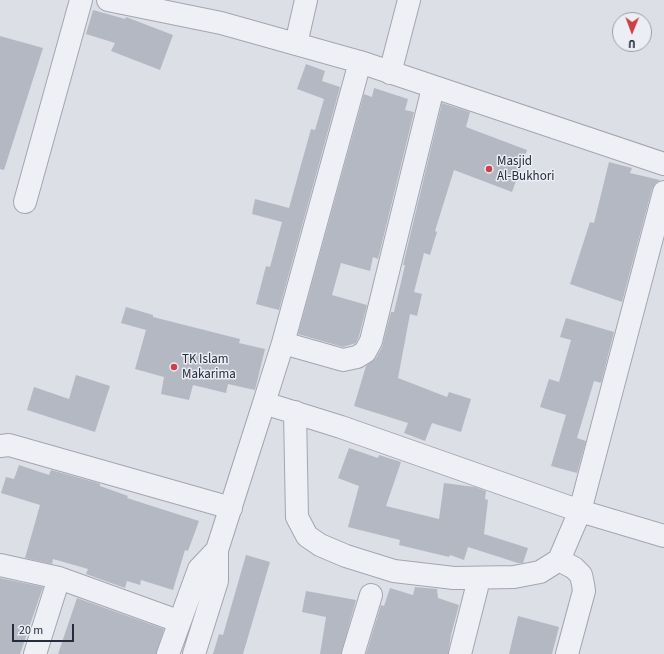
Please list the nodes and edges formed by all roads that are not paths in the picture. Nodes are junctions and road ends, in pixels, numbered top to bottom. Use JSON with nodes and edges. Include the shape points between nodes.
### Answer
{"nodes":[{"id":1,"x":81,"y":0,"type":"edge"},
{"id":2,"x":108,"y":0,"type":"edge"},
{"id":3,"x":306,"y":0,"type":"edge"},
{"id":4,"x":409,"y":0,"type":"edge"},
{"id":5,"x":296,"y":44,"type":"junction"},
{"id":6,"x":360,"y":62,"type":"junction"},
{"id":7,"x":390,"y":73,"type":"junction"},
{"id":8,"x":433,"y":88,"type":"junction"},
{"id":9,"x":664,"y":164,"type":"edge"},
{"id":10,"x":664,"y":192,"type":"edge"},
{"id":11,"x":25,"y":202,"type":"dead end"},
{"id":12,"x":284,"y":343,"type":"junction"},
{"id":13,"x":264,"y":403,"type":"junction"},
{"id":14,"x":295,"y":412,"type":"junction"},
{"id":15,"x":0,"y":446,"type":"edge"},
{"id":16,"x":231,"y":508,"type":"junction"},
{"id":17,"x":580,"y":511,"type":"junction"},
{"id":18,"x":664,"y":536,"type":"edge"},
{"id":19,"x":217,"y":550,"type":"junction"},
{"id":20,"x":559,"y":560,"type":"junction"},
{"id":21,"x":0,"y":565,"type":"edge"},
{"id":22,"x":59,"y":578,"type":"junction"},
{"id":23,"x":477,"y":587,"type":"dead end"},
{"id":24,"x":371,"y":595,"type":"dead end"},
{"id":25,"x":178,"y":621,"type":"junction"},
{"id":26,"x":35,"y":654,"type":"edge"},
{"id":27,"x":168,"y":654,"type":"edge"},
{"id":28,"x":194,"y":654,"type":"edge"},
{"id":29,"x":353,"y":654,"type":"edge"},
{"id":30,"x":460,"y":654,"type":"edge"},
{"id":31,"x":567,"y":654,"type":"edge"}],
"edges":[{"from":1,"to":11,"type":"street"},
{"from":2,"to":5,"type":"street","via":[[222,23]]},
{"from":3,"to":5,"type":"street"},
{"from":4,"to":7,"type":"street"},
{"from":5,"to":6,"type":"street"},
{"from":6,"to":7,"type":"street"},
{"from":6,"to":12,"type":"street"},
{"from":7,"to":8,"type":"street"},
{"from":8,"to":9,"type":"street"},
{"from":8,"to":12,"type":"street","via":[[371,341],[365,352],[344,360]]},
{"from":10,"to":17,"type":"street"},
{"from":12,"to":13,"type":"street"},
{"from":13,"to":14,"type":"street"},
{"from":13,"to":16,"type":"street"},
{"from":14,"to":17,"type":"street"},
{"from":14,"to":20,"type":"street","via":[[297,517],[307,536],[320,545],[394,571],[454,578],[514,577],[540,572]]},
{"from":15,"to":16,"type":"street","via":[[9,445]]},
{"from":16,"to":19,"type":"street"},
{"from":17,"to":18,"type":"street"},
{"from":17,"to":20,"type":"street"},
{"from":19,"to":25,"type":"street","via":[[198,569]]},
{"from":19,"to":28,"type":"street","via":[[217,581]]},
{"from":20,"to":31,"type":"street","via":[[574,568],[581,576],[584,591]]},
{"from":21,"to":22,"type":"street"},
{"from":22,"to":25,"type":"street"},
{"from":22,"to":26,"type":"street"},
{"from":23,"to":30,"type":"street"},
{"from":24,"to":29,"type":"street"},
{"from":25,"to":27,"type":"street"}]}
